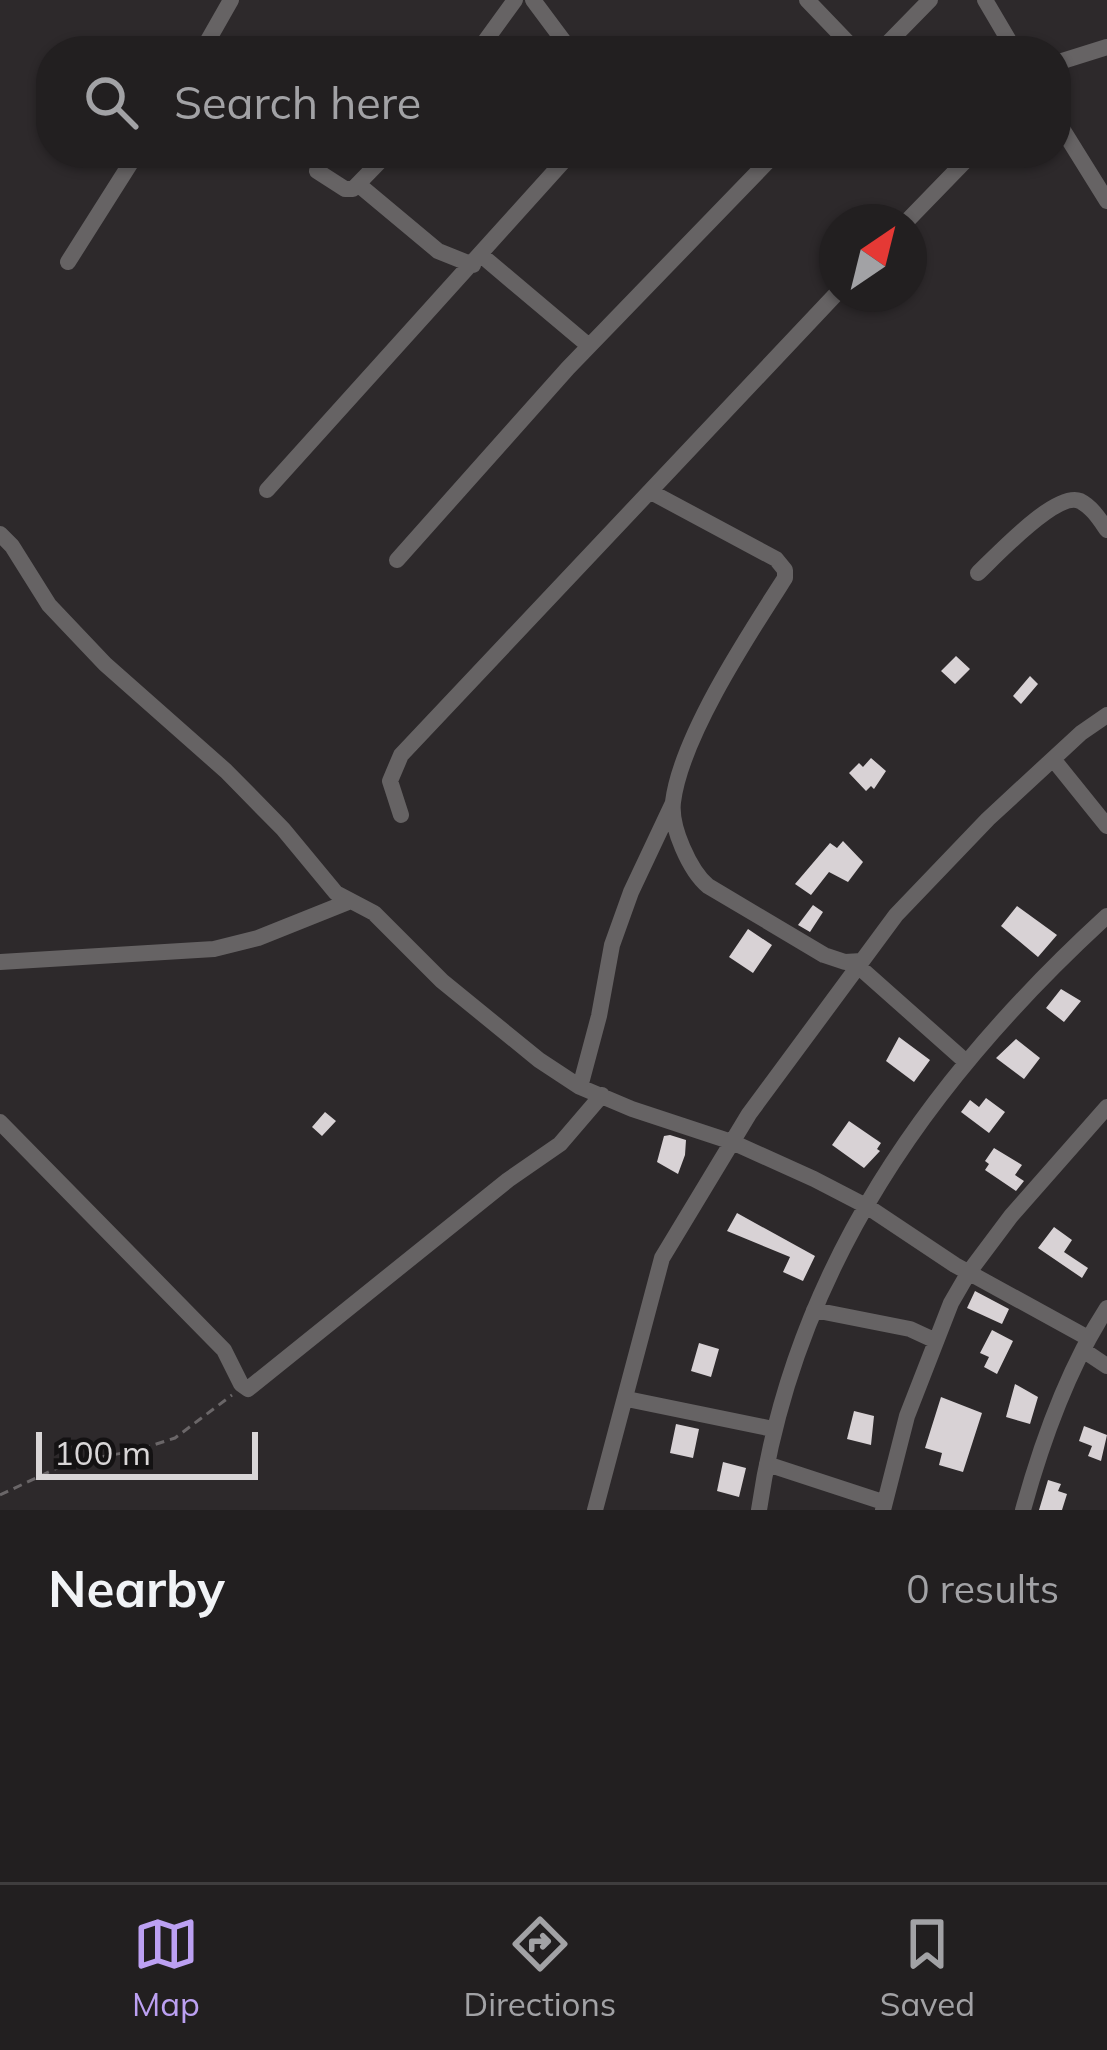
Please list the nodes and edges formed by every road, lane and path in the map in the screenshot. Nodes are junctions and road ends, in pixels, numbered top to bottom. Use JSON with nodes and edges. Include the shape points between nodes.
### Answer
{"nodes":[{"id":1,"x":231,"y":0,"type":"edge"},
{"id":2,"x":515,"y":0,"type":"edge"},
{"id":3,"x":533,"y":0,"type":"edge"},
{"id":4,"x":807,"y":0,"type":"edge"},
{"id":5,"x":930,"y":0,"type":"edge"},
{"id":6,"x":986,"y":0,"type":"edge"},
{"id":7,"x":211,"y":36,"type":"edge"},
{"id":8,"x":489,"y":36,"type":"edge"},
{"id":9,"x":560,"y":36,"type":"edge"},
{"id":10,"x":842,"y":36,"type":"edge"},
{"id":11,"x":895,"y":36,"type":"edge"},
{"id":12,"x":1006,"y":36,"type":"edge"},
{"id":13,"x":1107,"y":46,"type":"edge"},
{"id":14,"x":1071,"y":58,"type":"edge"},
{"id":15,"x":1071,"y":143,"type":"edge"},
{"id":16,"x":128,"y":168,"type":"edge"},
{"id":17,"x":374,"y":168,"type":"edge"},
{"id":18,"x":559,"y":168,"type":"edge"},
{"id":19,"x":761,"y":168,"type":"edge"},
{"id":20,"x":958,"y":168,"type":"edge"},
{"id":21,"x":317,"y":171,"type":"dead end"},
{"id":22,"x":359,"y":184,"type":"junction"},
{"id":23,"x":1107,"y":201,"type":"edge"},
{"id":24,"x":923,"y":204,"type":"edge"},
{"id":25,"x":477,"y":260,"type":"junction"},
{"id":26,"x":68,"y":262,"type":"dead end"},
{"id":27,"x":819,"y":312,"type":"edge"},
{"id":28,"x":589,"y":346,"type":"junction"},
{"id":29,"x":267,"y":490,"type":"dead end"},
{"id":30,"x":651,"y":492,"type":"junction"},
{"id":31,"x":1107,"y":530,"type":"edge"},
{"id":32,"x":0,"y":535,"type":"edge"},
{"id":33,"x":397,"y":560,"type":"dead end"},
{"id":34,"x":978,"y":573,"type":"dead end"},
{"id":35,"x":1107,"y":715,"type":"edge"},
{"id":36,"x":1053,"y":759,"type":"junction"},
{"id":37,"x":673,"y":805,"type":"junction"},
{"id":38,"x":401,"y":814,"type":"dead end"},
{"id":39,"x":1107,"y":826,"type":"edge"},
{"id":40,"x":348,"y":902,"type":"junction"},
{"id":41,"x":1104,"y":925,"type":"edge"},
{"id":42,"x":860,"y":964,"type":"junction"},
{"id":43,"x":4,"y":967,"type":"edge"},
{"id":44,"x":964,"y":1061,"type":"junction"},
{"id":45,"x":580,"y":1087,"type":"junction"},
{"id":46,"x":602,"y":1095,"type":"junction"},
{"id":47,"x":1107,"y":1107,"type":"edge"},
{"id":48,"x":0,"y":1122,"type":"edge"},
{"id":49,"x":732,"y":1142,"type":"junction"},
{"id":50,"x":868,"y":1207,"type":"junction"},
{"id":51,"x":969,"y":1273,"type":"junction"},
{"id":52,"x":1107,"y":1308,"type":"edge"},
{"id":53,"x":814,"y":1310,"type":"junction"},
{"id":54,"x":936,"y":1341,"type":"junction"},
{"id":55,"x":1085,"y":1344,"type":"junction"},
{"id":56,"x":1107,"y":1366,"type":"edge"},
{"id":57,"x":242,"y":1386,"type":"junction"},
{"id":58,"x":627,"y":1399,"type":"junction"},
{"id":59,"x":773,"y":1429,"type":"junction"},
{"id":60,"x":767,"y":1464,"type":"junction"},
{"id":61,"x":0,"y":1495,"type":"edge"},
{"id":62,"x":883,"y":1506,"type":"edge"},
{"id":63,"x":595,"y":1510,"type":"edge"},
{"id":64,"x":760,"y":1510,"type":"edge"},
{"id":65,"x":1023,"y":1510,"type":"edge"}],
"edges":[{"from":1,"to":7,"type":"street"},
{"from":2,"to":8,"type":"street"},
{"from":3,"to":9,"type":"street"},
{"from":4,"to":10,"type":"street"},
{"from":5,"to":11,"type":"street"},
{"from":6,"to":12,"type":"street"},
{"from":13,"to":14,"type":"street"},
{"from":15,"to":23,"type":"street"},
{"from":16,"to":26,"type":"street"},
{"from":17,"to":22,"type":"street"},
{"from":18,"to":25,"type":"street"},
{"from":19,"to":28,"type":"street"},
{"from":20,"to":24,"type":"street"},
{"from":21,"to":22,"type":"street","via":[[345,189]]},
{"from":22,"to":25,"type":"street","via":[[438,251]]},
{"from":25,"to":28,"type":"street"},
{"from":25,"to":29,"type":"street"},
{"from":27,"to":30,"type":"street"},
{"from":28,"to":33,"type":"street"},
{"from":30,"to":37,"type":"street","via":[[785,569],[691,748]]},
{"from":30,"to":38,"type":"street","via":[[401,755],[390,781]]},
{"from":31,"to":34,"type":"street","via":[[1078,500],[1066,500]]},
{"from":32,"to":40,"type":"street","via":[[49,605],[284,829]]},
{"from":35,"to":36,"type":"street"},
{"from":36,"to":39,"type":"street"},
{"from":36,"to":42,"type":"street","via":[[912,899]]},
{"from":37,"to":42,"type":"street","via":[[695,872],[708,886],[824,955]]},
{"from":37,"to":45,"type":"street","via":[[612,945]]},
{"from":40,"to":43,"type":"street","via":[[214,949]]},
{"from":40,"to":45,"type":"street","via":[[374,913],[442,981]]},
{"from":41,"to":44,"type":"street"},
{"from":42,"to":44,"type":"street"},
{"from":42,"to":49,"type":"street"},
{"from":44,"to":50,"type":"street"},
{"from":45,"to":46,"type":"street"},
{"from":46,"to":49,"type":"street"},
{"from":46,"to":57,"type":"street","via":[[560,1144],[262,1381]]},
{"from":47,"to":51,"type":"street"},
{"from":48,"to":57,"type":"street","via":[[224,1350]]},
{"from":49,"to":50,"type":"street"},
{"from":49,"to":58,"type":"street","via":[[662,1258]]},
{"from":50,"to":51,"type":"street"},
{"from":50,"to":53,"type":"street"},
{"from":51,"to":54,"type":"street"},
{"from":51,"to":55,"type":"street"},
{"from":52,"to":55,"type":"street"},
{"from":53,"to":54,"type":"street"},
{"from":53,"to":59,"type":"street"},
{"from":54,"to":62,"type":"street"},
{"from":55,"to":56,"type":"street"},
{"from":55,"to":65,"type":"street"},
{"from":57,"to":61,"type":"path","via":[[175,1438],[70,1462]]},
{"from":58,"to":59,"type":"street"},
{"from":58,"to":63,"type":"street"},
{"from":59,"to":60,"type":"street"},
{"from":60,"to":62,"type":"street"},
{"from":60,"to":64,"type":"street"}]}
